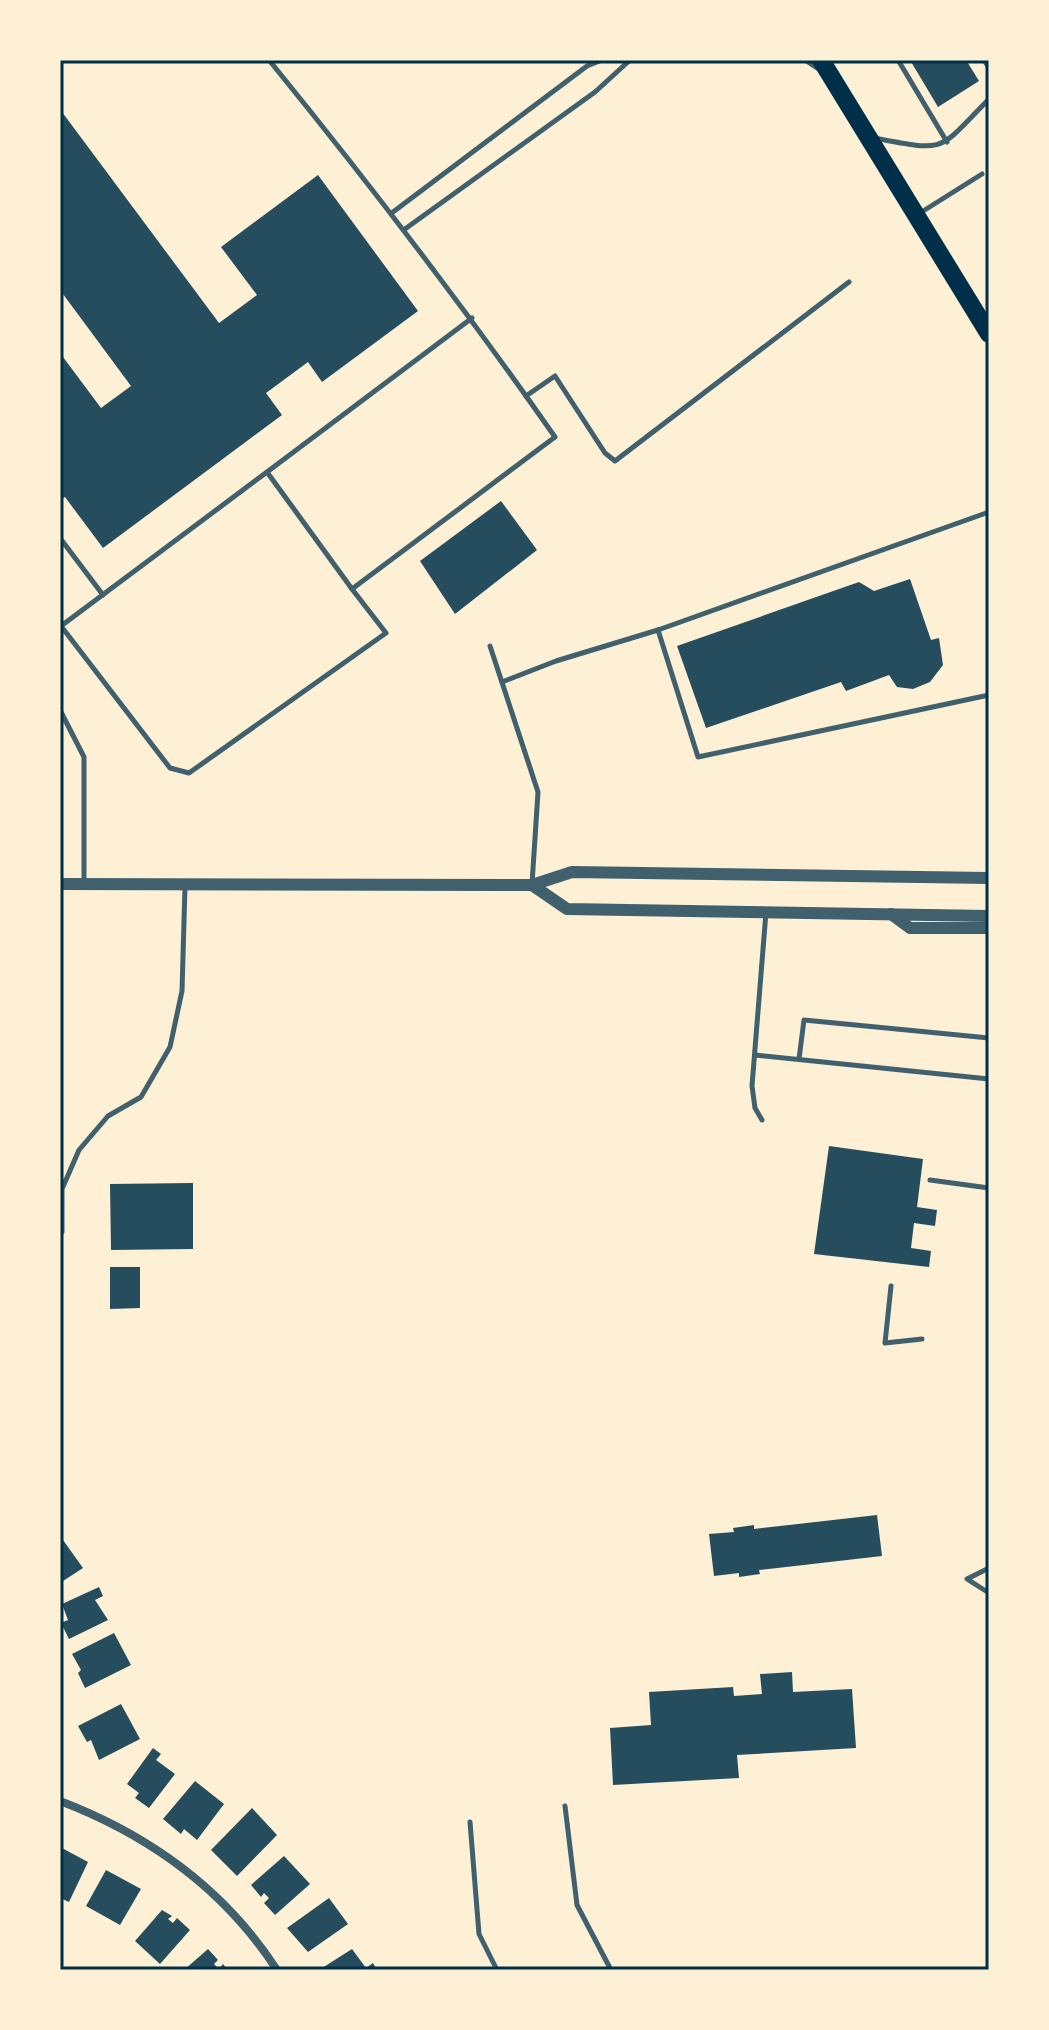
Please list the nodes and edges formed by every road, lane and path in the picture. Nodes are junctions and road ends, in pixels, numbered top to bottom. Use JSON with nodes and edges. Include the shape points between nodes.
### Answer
{"nodes":[{"id":1,"x":269,"y":60,"type":"edge"},
{"id":2,"x":602,"y":60,"type":"edge"},
{"id":3,"x":630,"y":60,"type":"edge"},
{"id":4,"x":805,"y":60,"type":"edge"},
{"id":5,"x":821,"y":60,"type":"edge"},
{"id":6,"x":898,"y":60,"type":"edge"},
{"id":7,"x":984,"y":60,"type":"edge"},
{"id":8,"x":989,"y":68,"type":"edge"},
{"id":9,"x":833,"y":79,"type":"junction"},
{"id":10,"x":989,"y":99,"type":"edge"},
{"id":11,"x":869,"y":137,"type":"junction"},
{"id":12,"x":947,"y":142,"type":"junction"},
{"id":13,"x":982,"y":174,"type":"dead end"},
{"id":14,"x":393,"y":212,"type":"junction"},
{"id":15,"x":916,"y":216,"type":"junction"},
{"id":16,"x":405,"y":229,"type":"junction"},
{"id":17,"x":849,"y":282,"type":"dead end"},
{"id":18,"x":472,"y":318,"type":"junction"},
{"id":19,"x":989,"y":334,"type":"edge"},
{"id":20,"x":526,"y":396,"type":"junction"},
{"id":21,"x":267,"y":472,"type":"junction"},
{"id":22,"x":989,"y":512,"type":"edge"},
{"id":23,"x":60,"y":538,"type":"edge"},
{"id":24,"x":352,"y":589,"type":"junction"},
{"id":25,"x":103,"y":595,"type":"junction"},
{"id":26,"x":61,"y":627,"type":"edge"},
{"id":27,"x":658,"y":630,"type":"junction"},
{"id":28,"x":490,"y":646,"type":"dead end"},
{"id":29,"x":502,"y":682,"type":"junction"},
{"id":30,"x":989,"y":695,"type":"edge"},
{"id":31,"x":60,"y":710,"type":"edge"},
{"id":32,"x":989,"y":878,"type":"edge"},
{"id":33,"x":60,"y":884,"type":"edge"},
{"id":34,"x":84,"y":884,"type":"junction"},
{"id":35,"x":185,"y":885,"type":"junction"},
{"id":36,"x":532,"y":885,"type":"junction"},
{"id":37,"x":766,"y":912,"type":"junction"},
{"id":38,"x":891,"y":914,"type":"junction"},
{"id":39,"x":989,"y":916,"type":"edge"},
{"id":40,"x":989,"y":928,"type":"edge"},
{"id":41,"x":989,"y":1038,"type":"edge"},
{"id":42,"x":755,"y":1055,"type":"junction"},
{"id":43,"x":799,"y":1059,"type":"junction"},
{"id":44,"x":989,"y":1079,"type":"edge"},
{"id":45,"x":762,"y":1120,"type":"dead end"},
{"id":46,"x":930,"y":1180,"type":"dead end"},
{"id":47,"x":989,"y":1188,"type":"edge"},
{"id":48,"x":62,"y":1232,"type":"dead end"},
{"id":49,"x":891,"y":1286,"type":"dead end"},
{"id":50,"x":922,"y":1339,"type":"dead end"},
{"id":51,"x":989,"y":1568,"type":"edge"},
{"id":52,"x":989,"y":1593,"type":"edge"},
{"id":53,"x":60,"y":1801,"type":"edge"},
{"id":54,"x":565,"y":1806,"type":"dead end"},
{"id":55,"x":470,"y":1822,"type":"dead end"},
{"id":56,"x":277,"y":1970,"type":"edge"},
{"id":57,"x":497,"y":1970,"type":"edge"},
{"id":58,"x":611,"y":1970,"type":"edge"}],
"edges":[{"from":1,"to":14,"type":"lane"},
{"from":2,"to":14,"type":"lane"},
{"from":3,"to":16,"type":"lane","via":[[595,92]]},
{"from":4,"to":9,"type":"lane"},
{"from":5,"to":9,"type":"highway"},
{"from":6,"to":12,"type":"lane"},
{"from":7,"to":8,"type":"lane"},
{"from":9,"to":11,"type":"highway"},
{"from":10,"to":12,"type":"lane"},
{"from":11,"to":12,"type":"lane","via":[[935,148]]},
{"from":11,"to":15,"type":"highway"},
{"from":13,"to":15,"type":"lane"},
{"from":14,"to":16,"type":"lane"},
{"from":15,"to":19,"type":"highway"},
{"from":16,"to":18,"type":"lane"},
{"from":17,"to":20,"type":"lane","via":[[615,461],[555,376]]},
{"from":18,"to":20,"type":"lane"},
{"from":18,"to":21,"type":"lane"},
{"from":20,"to":24,"type":"lane","via":[[555,437]]},
{"from":21,"to":24,"type":"lane"},
{"from":21,"to":25,"type":"lane"},
{"from":22,"to":27,"type":"lane"},
{"from":23,"to":25,"type":"lane"},
{"from":24,"to":26,"type":"lane","via":[[386,633],[189,773],[170,768]]},
{"from":25,"to":26,"type":"lane"},
{"from":27,"to":29,"type":"lane"},
{"from":27,"to":30,"type":"lane","via":[[698,757]]},
{"from":28,"to":29,"type":"lane"},
{"from":29,"to":36,"type":"lane","via":[[538,792]]},
{"from":31,"to":34,"type":"lane","via":[[84,757]]},
{"from":32,"to":36,"type":"street","via":[[572,872]]},
{"from":33,"to":34,"type":"street"},
{"from":34,"to":35,"type":"street"},
{"from":35,"to":36,"type":"street"},
{"from":35,"to":48,"type":"lane","via":[[182,991],[170,1047],[141,1097],[108,1116],[79,1150],[62,1189]]},
{"from":36,"to":37,"type":"street","via":[[567,909]]},
{"from":37,"to":38,"type":"street"},
{"from":37,"to":42,"type":"lane"},
{"from":38,"to":39,"type":"street"},
{"from":38,"to":40,"type":"street","via":[[910,928]]},
{"from":41,"to":43,"type":"lane","via":[[804,1020]]},
{"from":42,"to":43,"type":"lane"},
{"from":42,"to":45,"type":"lane","via":[[752,1086]]},
{"from":43,"to":44,"type":"lane"},
{"from":46,"to":47,"type":"lane"},
{"from":49,"to":50,"type":"lane","via":[[885,1343]]},
{"from":51,"to":52,"type":"lane","via":[[967,1579]]},
{"from":53,"to":56,"type":"street","via":[[141,1840],[215,1892]]},
{"from":54,"to":58,"type":"lane","via":[[577,1905]]},
{"from":55,"to":57,"type":"lane","via":[[479,1934]]}]}
